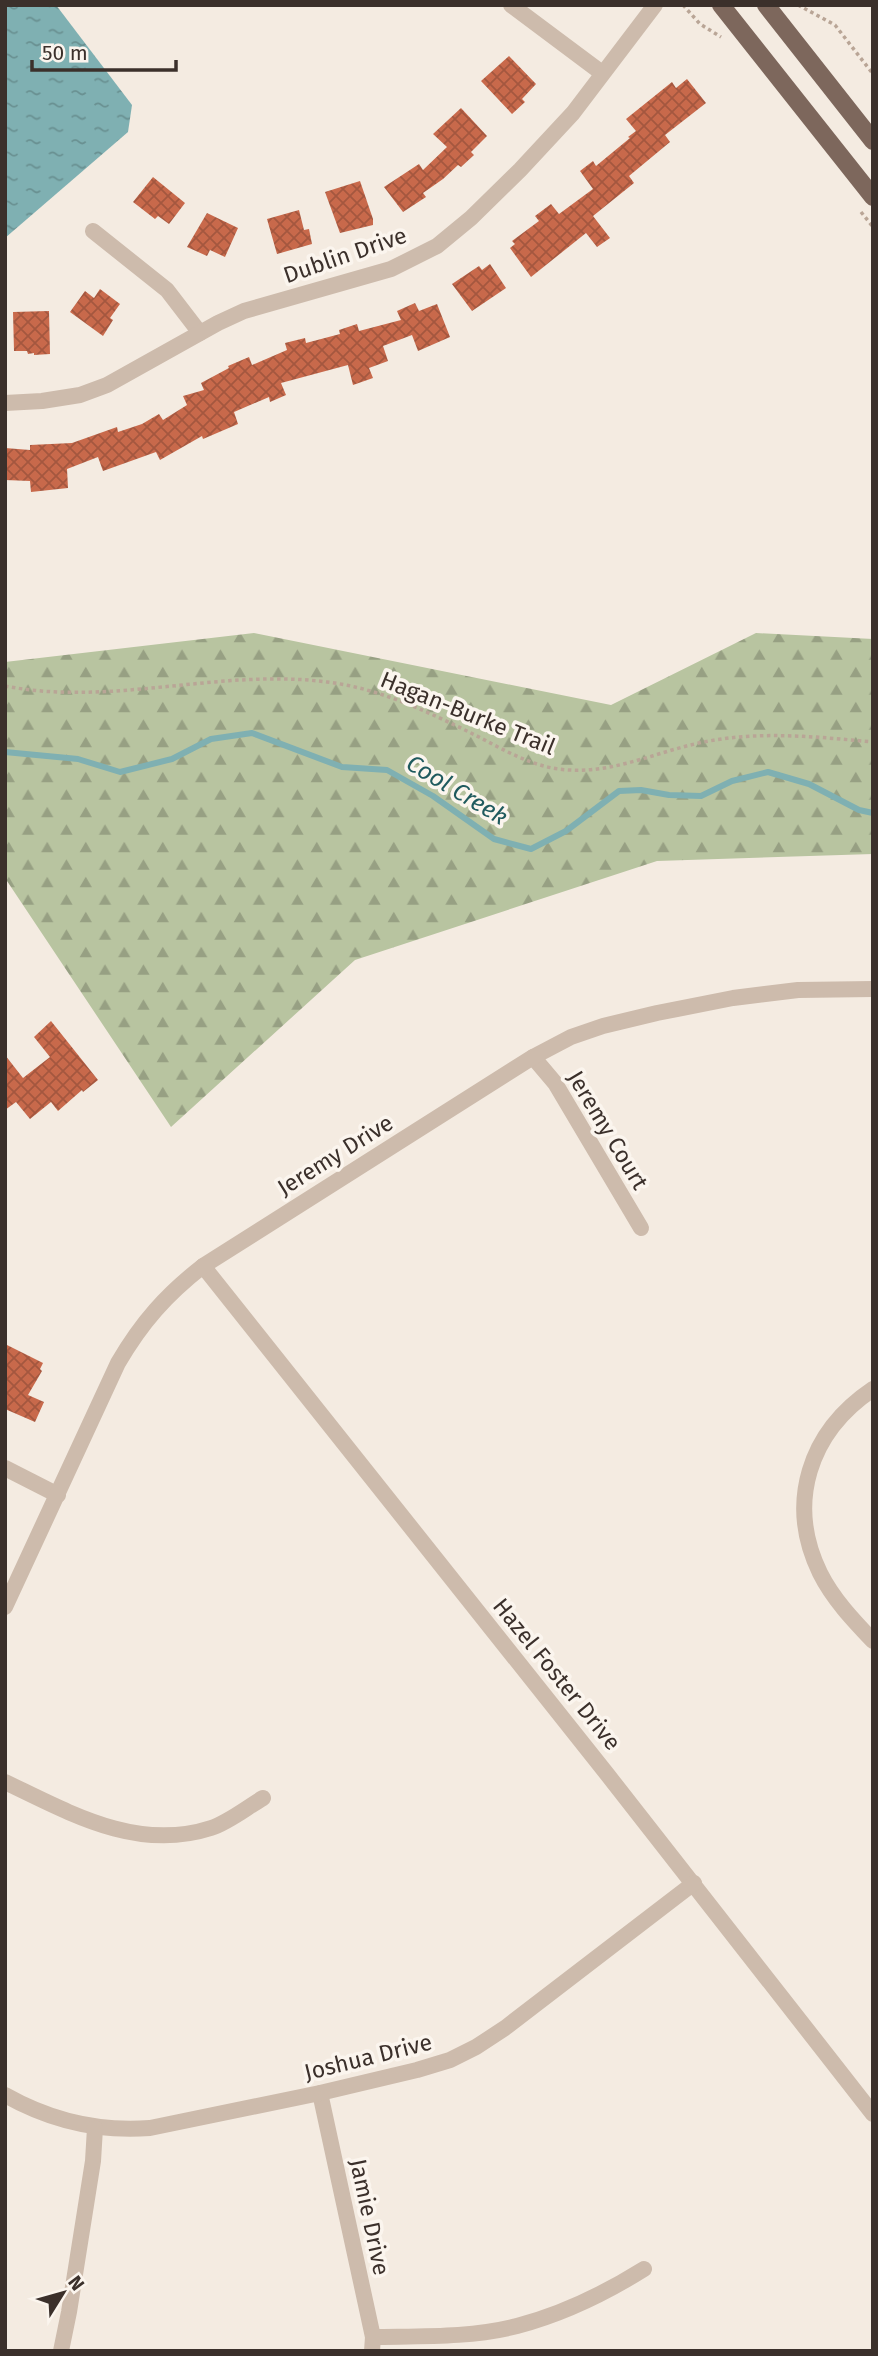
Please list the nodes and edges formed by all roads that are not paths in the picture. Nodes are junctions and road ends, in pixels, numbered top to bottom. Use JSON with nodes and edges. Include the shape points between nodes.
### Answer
{"nodes":[{"id":1,"x":511,"y":5,"type":"edge"},
{"id":2,"x":655,"y":5,"type":"edge"},
{"id":3,"x":721,"y":5,"type":"edge"},
{"id":4,"x":766,"y":5,"type":"edge"},
{"id":5,"x":602,"y":73,"type":"junction"},
{"id":6,"x":873,"y":141,"type":"edge"},
{"id":7,"x":873,"y":197,"type":"edge"},
{"id":8,"x":93,"y":231,"type":"dead end"},
{"id":9,"x":200,"y":333,"type":"junction"},
{"id":10,"x":5,"y":403,"type":"edge"},
{"id":11,"x":873,"y":989,"type":"edge"},
{"id":12,"x":533,"y":1057,"type":"junction"},
{"id":13,"x":641,"y":1228,"type":"dead end"},
{"id":14,"x":203,"y":1266,"type":"junction"},
{"id":15,"x":873,"y":1389,"type":"edge"},
{"id":16,"x":5,"y":1468,"type":"edge"},
{"id":17,"x":58,"y":1495,"type":"junction"},
{"id":18,"x":5,"y":1607,"type":"edge"},
{"id":19,"x":873,"y":1641,"type":"edge"},
{"id":20,"x":5,"y":1782,"type":"edge"},
{"id":21,"x":263,"y":1798,"type":"dead end"},
{"id":22,"x":694,"y":1883,"type":"junction"},
{"id":23,"x":320,"y":2093,"type":"junction"},
{"id":24,"x":5,"y":2095,"type":"edge"},
{"id":25,"x":873,"y":2114,"type":"edge"},
{"id":26,"x":95,"y":2128,"type":"junction"},
{"id":27,"x":644,"y":2269,"type":"dead end"},
{"id":28,"x":372,"y":2344,"type":"edge"},
{"id":29,"x":61,"y":2351,"type":"edge"}],
"edges":[{"from":1,"to":5,"type":"street"},
{"from":2,"to":5,"type":"street","name":"Dublin Drive"},
{"from":3,"to":7,"type":"main road"},
{"from":4,"to":6,"type":"main road"},
{"from":5,"to":9,"type":"street","name":"Dublin Drive","via":[[573,113],[520,170],[437,246],[391,269],[244,312]]},
{"from":8,"to":9,"type":"street","via":[[167,290]]},
{"from":9,"to":10,"type":"street","name":"Dublin Drive","via":[[80,396]]},
{"from":11,"to":12,"type":"street","name":"Jeremy Drive","via":[[798,990],[657,1013],[571,1037]]},
{"from":12,"to":13,"type":"street","name":"Jeremy Court","via":[[555,1083]]},
{"from":12,"to":14,"type":"street","name":"Jeremy Drive"},
{"from":14,"to":17,"type":"street","name":"Jeremy Drive","via":[[157,1306],[134,1336]]},
{"from":14,"to":22,"type":"street","name":"Hazel Foster Drive"},
{"from":15,"to":19,"type":"street","via":[[838,1419],[811,1462],[804,1519],[821,1574],[841,1606]]},
{"from":16,"to":17,"type":"street"},
{"from":17,"to":18,"type":"street","name":"Jeremy Drive"},
{"from":20,"to":21,"type":"street","via":[[112,1830],[163,1836],[213,1827]]},
{"from":22,"to":23,"type":"street","name":"Joshua Drive","via":[[477,2048],[417,2070]]},
{"from":22,"to":25,"type":"street","name":"Hazel Foster Drive"},
{"from":23,"to":26,"type":"street","name":"Joshua Drive","via":[[150,2129]]},
{"from":23,"to":28,"type":"street","name":"Jamie Drive"},
{"from":24,"to":26,"type":"street","name":"Joshua Drive","via":[[60,2120]]},
{"from":26,"to":29,"type":"street","via":[[92,2173]]},
{"from":27,"to":28,"type":"street","via":[[602,2295],[516,2327]]}]}
